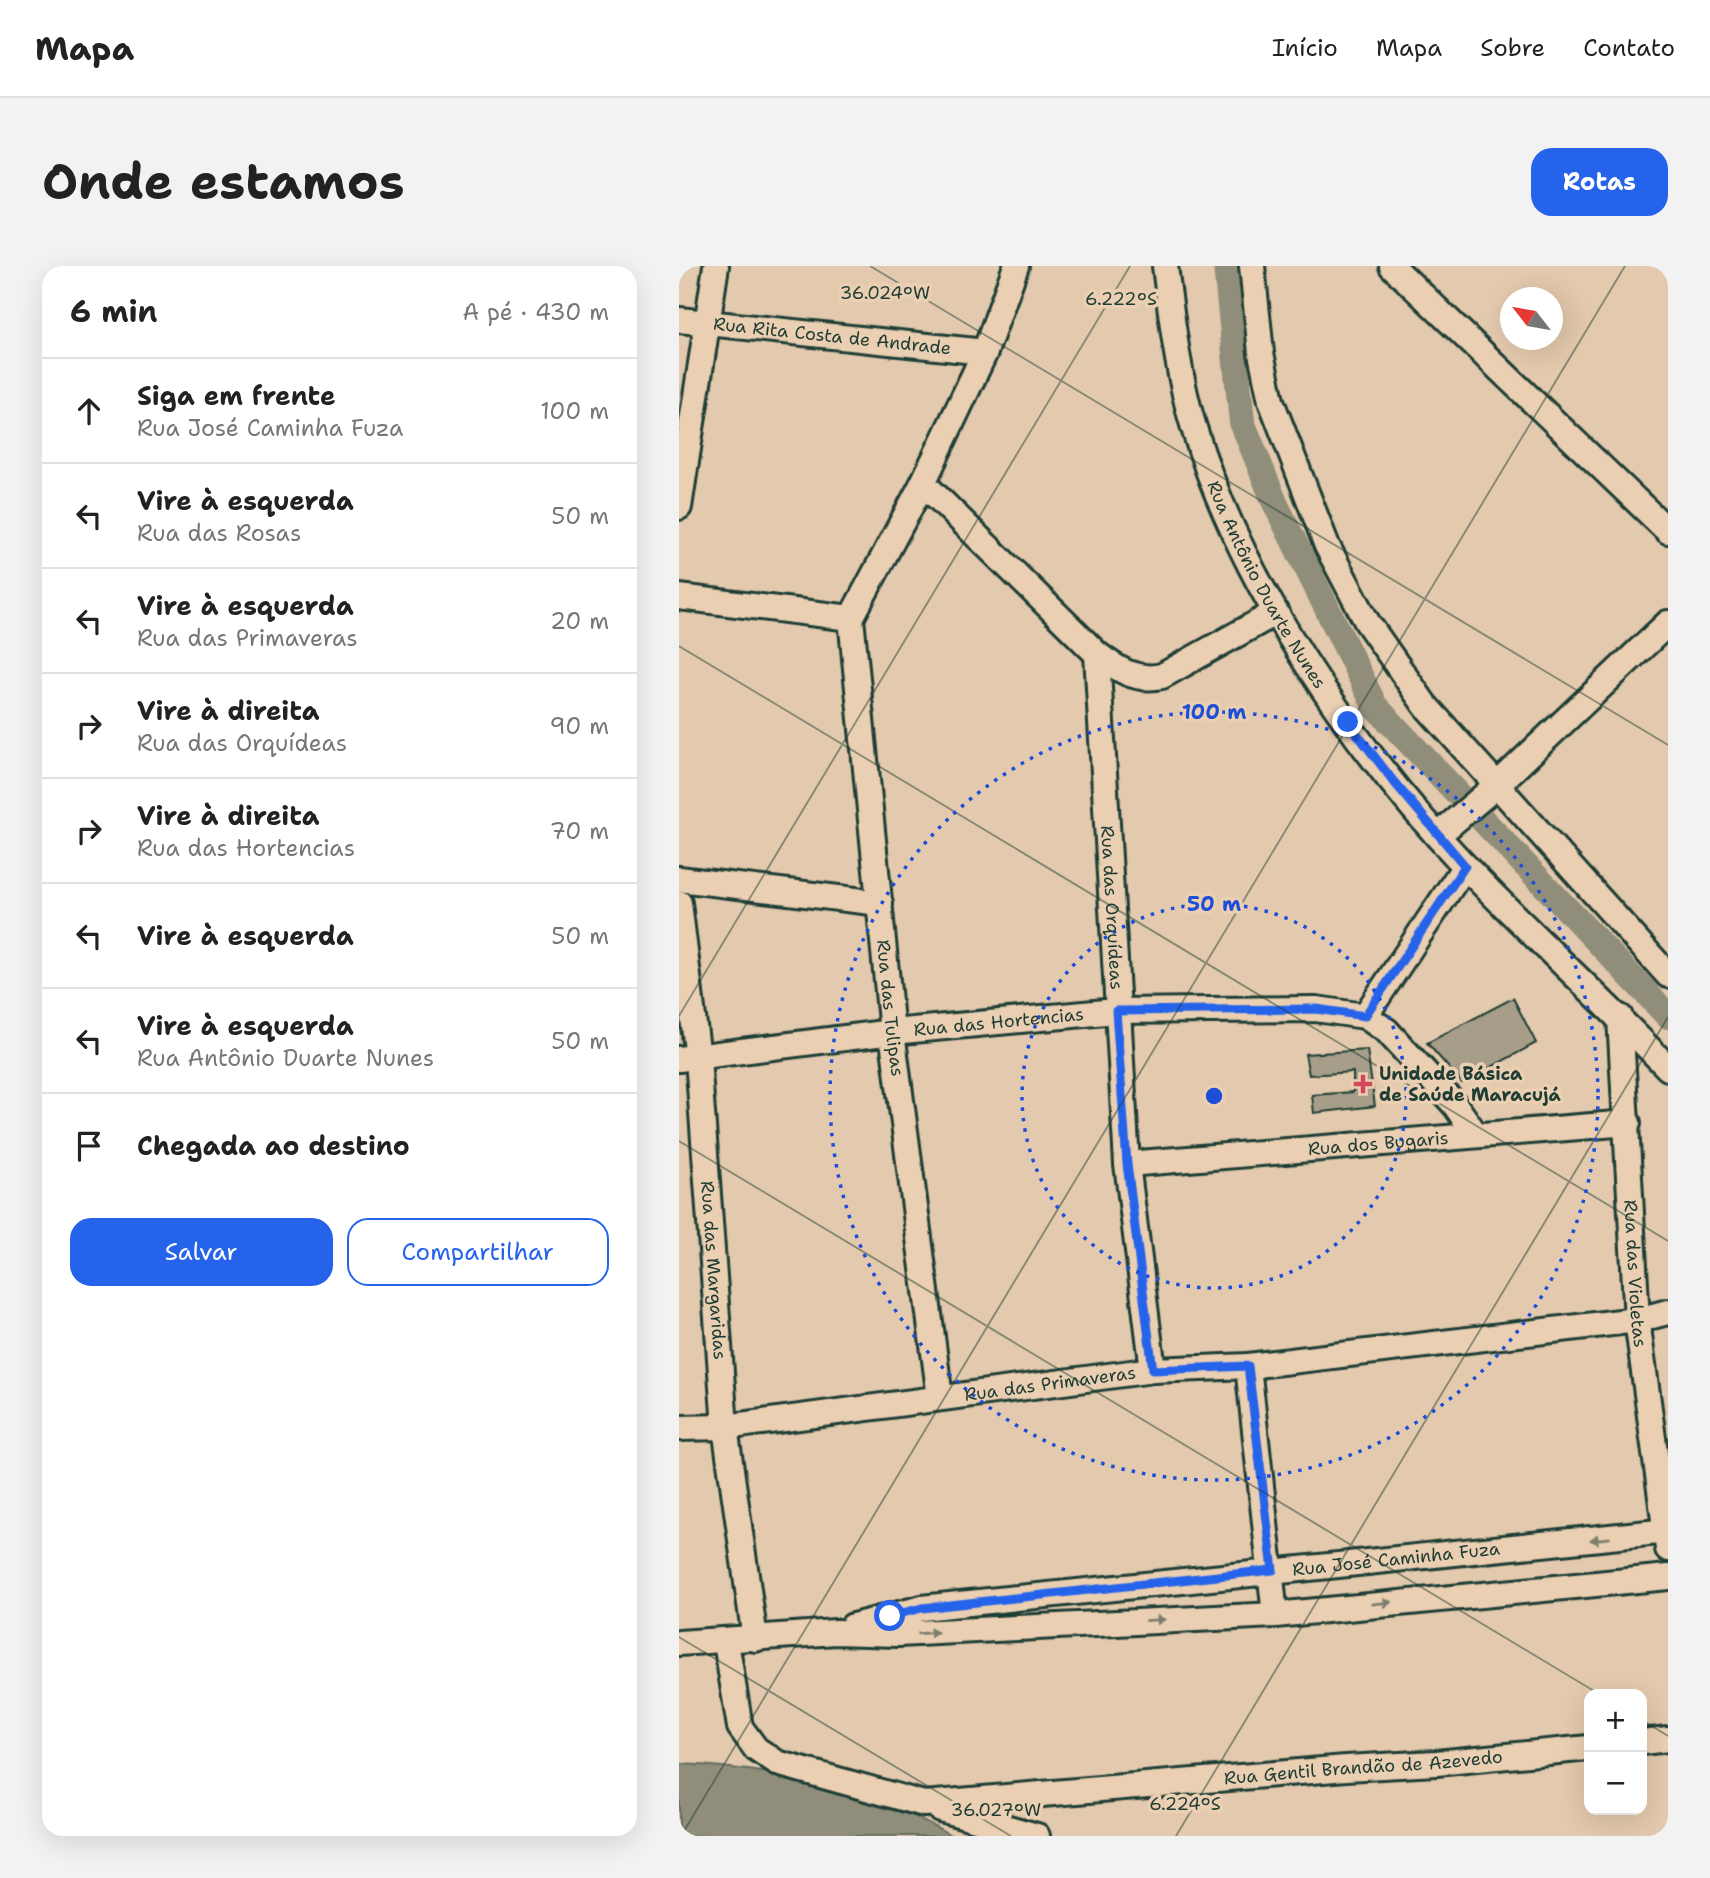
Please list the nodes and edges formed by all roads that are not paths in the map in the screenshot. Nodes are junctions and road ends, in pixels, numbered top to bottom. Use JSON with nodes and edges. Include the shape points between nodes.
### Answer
{"nodes":[{"id":1,"x":716,"y":266,"type":"edge"},
{"id":2,"x":1016,"y":266,"type":"edge"},
{"id":3,"x":1165,"y":266,"type":"edge"},
{"id":4,"x":1252,"y":266,"type":"edge"},
{"id":5,"x":1392,"y":266,"type":"edge"},
{"id":6,"x":679,"y":320,"type":"edge"},
{"id":7,"x":706,"y":322,"type":"junction"},
{"id":8,"x":985,"y":352,"type":"junction"},
{"id":9,"x":923,"y":483,"type":"junction"},
{"id":10,"x":679,"y":507,"type":"edge"},
{"id":11,"x":1668,"y":531,"type":"edge"},
{"id":12,"x":679,"y":597,"type":"edge"},
{"id":13,"x":1275,"y":614,"type":"junction"},
{"id":14,"x":852,"y":618,"type":"junction"},
{"id":15,"x":1668,"y":623,"type":"edge"},
{"id":16,"x":1097,"y":654,"type":"junction"},
{"id":17,"x":1497,"y":785,"type":"junction"},
{"id":18,"x":1447,"y":828,"type":"junction"},
{"id":19,"x":1465,"y":866,"type":"junction"},
{"id":20,"x":679,"y":879,"type":"edge"},
{"id":21,"x":679,"y":903,"type":"edge"},
{"id":22,"x":880,"y":903,"type":"junction"},
{"id":23,"x":1668,"y":975,"type":"edge"},
{"id":24,"x":1116,"y":1011,"type":"junction"},
{"id":25,"x":1365,"y":1016,"type":"junction"},
{"id":26,"x":1620,"y":1017,"type":"junction"},
{"id":27,"x":892,"y":1032,"type":"junction"},
{"id":28,"x":688,"y":1059,"type":"edge"},
{"id":29,"x":1668,"y":1068,"type":"edge"},
{"id":30,"x":1627,"y":1123,"type":"junction"},
{"id":31,"x":1476,"y":1135,"type":"junction"},
{"id":32,"x":1127,"y":1164,"type":"junction"},
{"id":33,"x":1668,"y":1312,"type":"edge"},
{"id":34,"x":1637,"y":1320,"type":"junction"},
{"id":35,"x":1248,"y":1366,"type":"junction"},
{"id":36,"x":1153,"y":1370,"type":"junction"},
{"id":37,"x":940,"y":1398,"type":"junction"},
{"id":38,"x":725,"y":1427,"type":"junction"},
{"id":39,"x":679,"y":1428,"type":"edge"},
{"id":40,"x":1667,"y":1537,"type":"edge"},
{"id":41,"x":1273,"y":1570,"type":"junction"},
{"id":42,"x":1668,"y":1577,"type":"edge"},
{"id":43,"x":1275,"y":1615,"type":"junction"},
{"id":44,"x":836,"y":1632,"type":"junction"},
{"id":45,"x":755,"y":1639,"type":"junction"},
{"id":46,"x":726,"y":1642,"type":"junction"},
{"id":47,"x":679,"y":1643,"type":"edge"},
{"id":48,"x":1668,"y":1739,"type":"edge"},
{"id":49,"x":1647,"y":1741,"type":"edge"},
{"id":50,"x":1584,"y":1748,"type":"edge"},
{"id":51,"x":924,"y":1804,"type":"junction"},
{"id":52,"x":1037,"y":1836,"type":"edge"}],
"edges":[{"from":1,"to":7,"type":"street"},
{"from":2,"to":8,"type":"street"},
{"from":3,"to":13,"type":"street","name":"Rua Antônio Duarte Nunes","via":[[1193,426],[1212,480]]},
{"from":4,"to":17,"type":"street","via":[[1271,401],[1327,547],[1395,666]]},
{"from":5,"to":11,"type":"street"},
{"from":6,"to":7,"type":"street","name":"Rua Rita Costa de Andrade"},
{"from":7,"to":8,"type":"street","name":"Rua Rita Costa de Andrade"},
{"from":7,"to":10,"type":"street"},
{"from":8,"to":9,"type":"street"},
{"from":9,"to":14,"type":"street"},
{"from":9,"to":16,"type":"street"},
{"from":12,"to":14,"type":"street"},
{"from":13,"to":16,"type":"street","via":[[1154,678],[1125,673]]},
{"from":13,"to":18,"type":"street","name":"Rua Antônio Duarte Nunes","via":[[1348,722]]},
{"from":14,"to":22,"type":"street","name":"Rua das Tulipas"},
{"from":15,"to":17,"type":"street"},
{"from":16,"to":24,"type":"street","name":"Rua das Orquídeas"},
{"from":17,"to":18,"type":"street"},
{"from":17,"to":23,"type":"street"},
{"from":18,"to":19,"type":"street","name":"Rua Antônio Duarte Nunes"},
{"from":19,"to":25,"type":"street"},
{"from":19,"to":26,"type":"street","name":"Rua Antônio Duarte Nunes"},
{"from":20,"to":22,"type":"street"},
{"from":21,"to":28,"type":"street","name":"Rua das Margaridas"},
{"from":22,"to":27,"type":"street","name":"Rua das Tulipas"},
{"from":24,"to":25,"type":"street","name":"Rua das Hortencias","via":[[1316,1009]]},
{"from":24,"to":27,"type":"street","name":"Rua das Hortencias"},
{"from":24,"to":32,"type":"street","name":"Rua das Orquídeas"},
{"from":25,"to":31,"type":"street","name":"Rua das Hortencias","via":[[1419,1063]]},
{"from":26,"to":29,"type":"street","name":"Rua Antônio Duarte Nunes"},
{"from":26,"to":30,"type":"street","name":"Rua das Violetas"},
{"from":27,"to":28,"type":"street","name":"Rua das Hortencias"},
{"from":27,"to":37,"type":"street","name":"Rua das Tulipas"},
{"from":28,"to":38,"type":"street","name":"Rua das Margaridas"},
{"from":30,"to":31,"type":"street","name":"Rua dos Bugaris"},
{"from":30,"to":34,"type":"street","name":"Rua das Violetas"},
{"from":31,"to":32,"type":"street","name":"Rua dos Bugaris"},
{"from":32,"to":36,"type":"street","name":"Rua das Orquídeas"},
{"from":33,"to":34,"type":"street","name":"Rua das Primaveras"},
{"from":34,"to":35,"type":"street","name":"Rua das Primaveras"},
{"from":34,"to":40,"type":"street","name":"Rua das Violetas"},
{"from":35,"to":36,"type":"street","name":"Rua das Primaveras"},
{"from":35,"to":41,"type":"street"},
{"from":36,"to":37,"type":"street","name":"Rua das Primaveras"},
{"from":37,"to":38,"type":"street","name":"Rua das Primaveras"},
{"from":38,"to":39,"type":"street","name":"Rua das Primaveras"},
{"from":38,"to":45,"type":"street","name":"Rua das Margaridas"},
{"from":40,"to":41,"type":"street","name":"Rua José Caminha Fuza","one_way":true},
{"from":41,"to":43,"type":"street"},
{"from":41,"to":44,"type":"street","name":"Rua José Caminha Fuza","via":[[922,1608]]},
{"from":43,"to":42,"type":"street","name":"Rua José Caminha Fuza","one_way":true},
{"from":44,"to":43,"type":"street","name":"Rua José Caminha Fuza","one_way":true,"via":[[898,1634]]},
{"from":44,"to":45,"type":"street","name":"Rua José Caminha Fuza"},
{"from":45,"to":46,"type":"street","name":"Rua José Caminha Fuza"},
{"from":46,"to":47,"type":"street","name":"Rua José Caminha Fuza"},
{"from":46,"to":51,"type":"street","name":"Rua Gentil Brandão de Azevedo","via":[[740,1727],[749,1744],[778,1763]]},
{"from":48,"to":49,"type":"street"},
{"from":50,"to":51,"type":"street","name":"Rua Gentil Brandão de Azevedo"},
{"from":51,"to":52,"type":"street"}]}
